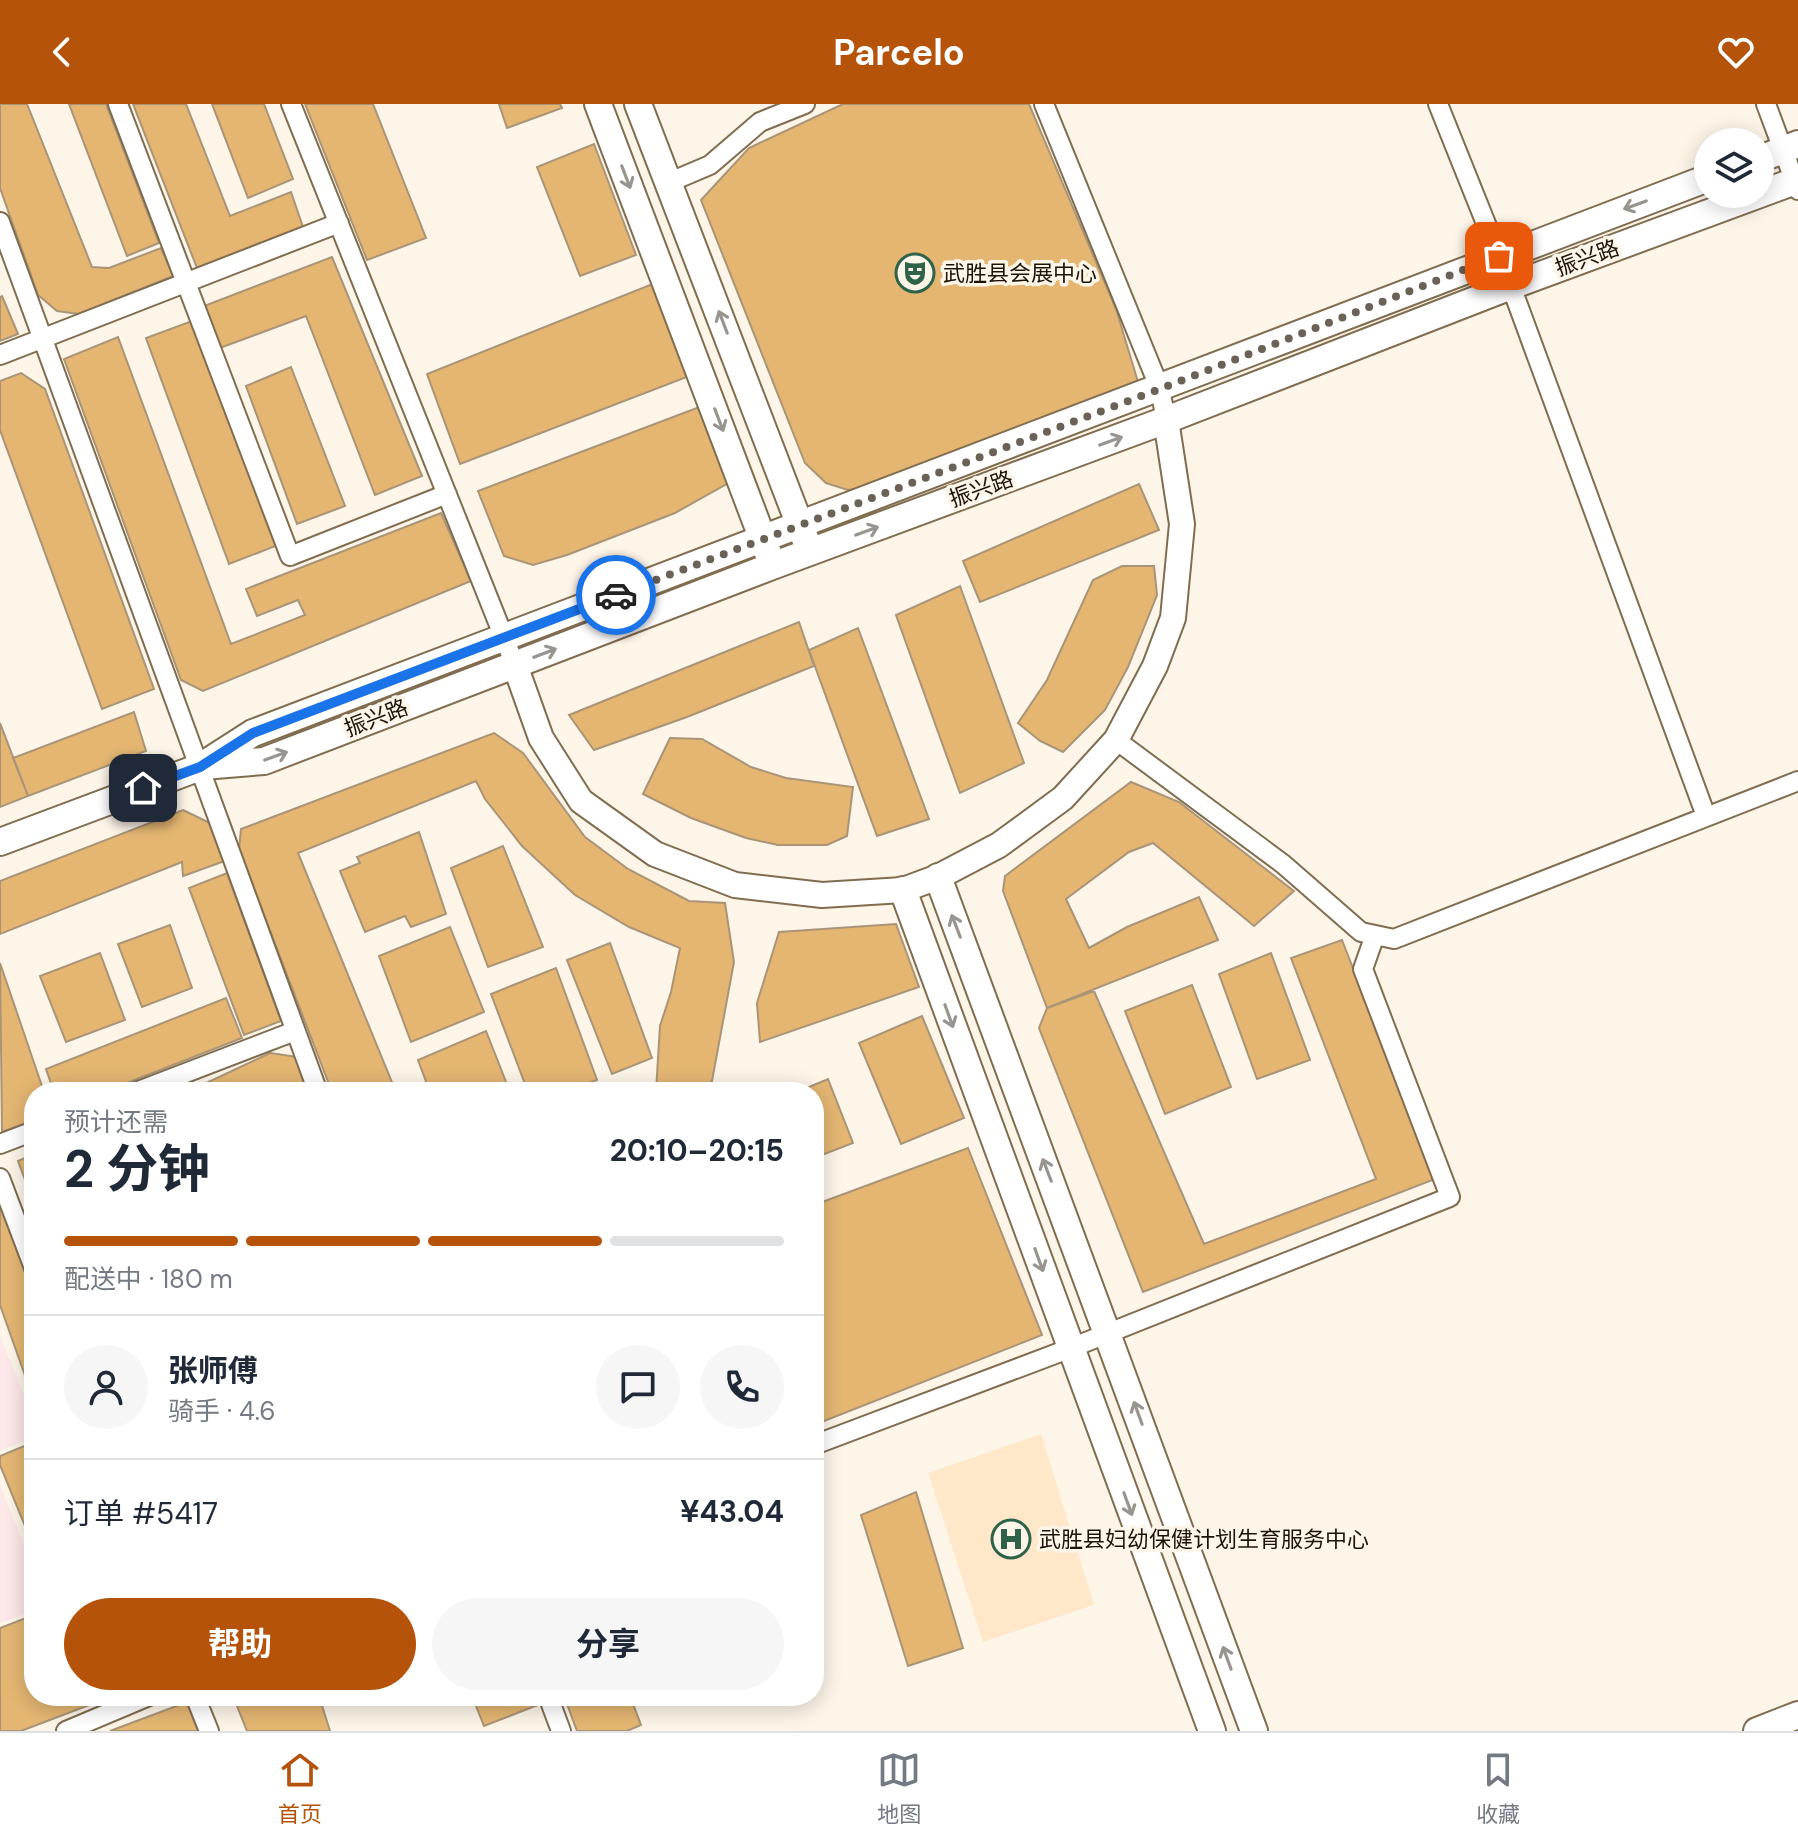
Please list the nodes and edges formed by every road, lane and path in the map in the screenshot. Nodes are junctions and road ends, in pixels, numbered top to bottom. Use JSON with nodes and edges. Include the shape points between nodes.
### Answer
{"nodes":[{"id":1,"x":118,"y":104,"type":"edge"},
{"id":2,"x":291,"y":104,"type":"edge"},
{"id":3,"x":598,"y":104,"type":"edge"},
{"id":4,"x":638,"y":104,"type":"edge"},
{"id":5,"x":805,"y":104,"type":"edge"},
{"id":6,"x":1044,"y":104,"type":"edge"},
{"id":7,"x":1438,"y":104,"type":"edge"},
{"id":8,"x":1766,"y":104,"type":"edge"},
{"id":9,"x":1780,"y":151,"type":"edge"},
{"id":10,"x":670,"y":182,"type":"junction"},
{"id":11,"x":1694,"y":183,"type":"edge"},
{"id":12,"x":1797,"y":184,"type":"edge"},
{"id":13,"x":1774,"y":190,"type":"edge"},
{"id":14,"x":1722,"y":208,"type":"edge"},
{"id":15,"x":0,"y":222,"type":"edge"},
{"id":16,"x":339,"y":223,"type":"junction"},
{"id":17,"x":1499,"y":256,"type":"junction"},
{"id":18,"x":187,"y":282,"type":"junction"},
{"id":19,"x":1511,"y":286,"type":"junction"},
{"id":20,"x":42,"y":338,"type":"junction"},
{"id":21,"x":0,"y":355,"type":"edge"},
{"id":22,"x":1160,"y":389,"type":"junction"},
{"id":23,"x":1166,"y":420,"type":"junction"},
{"id":24,"x":447,"y":494,"type":"junction"},
{"id":25,"x":800,"y":525,"type":"junction"},
{"id":26,"x":764,"y":538,"type":"junction"},
{"id":27,"x":811,"y":552,"type":"junction"},
{"id":28,"x":772,"y":566,"type":"junction"},
{"id":29,"x":504,"y":639,"type":"junction"},
{"id":30,"x":515,"y":665,"type":"junction"},
{"id":31,"x":1116,"y":740,"type":"junction"},
{"id":32,"x":200,"y":767,"type":"junction"},
{"id":33,"x":1798,"y":781,"type":"edge"},
{"id":34,"x":1706,"y":816,"type":"junction"},
{"id":35,"x":0,"y":842,"type":"edge"},
{"id":36,"x":938,"y":877,"type":"junction"},
{"id":37,"x":903,"y":890,"type":"junction"},
{"id":38,"x":1375,"y":935,"type":"junction"},
{"id":39,"x":295,"y":1031,"type":"junction"},
{"id":40,"x":162,"y":1082,"type":"edge"},
{"id":41,"x":314,"y":1082,"type":"edge"},
{"id":42,"x":24,"y":1135,"type":"edge"},
{"id":43,"x":0,"y":1144,"type":"edge"},
{"id":44,"x":0,"y":1178,"type":"edge"},
{"id":45,"x":24,"y":1242,"type":"edge"},
{"id":46,"x":1108,"y":1333,"type":"junction"},
{"id":47,"x":1071,"y":1348,"type":"junction"},
{"id":48,"x":824,"y":1441,"type":"edge"},
{"id":49,"x":125,"y":1706,"type":"edge"},
{"id":50,"x":199,"y":1706,"type":"edge"},
{"id":51,"x":552,"y":1706,"type":"edge"},
{"id":52,"x":1798,"y":1715,"type":"edge"},
{"id":53,"x":66,"y":1731,"type":"edge"},
{"id":54,"x":209,"y":1731,"type":"edge"},
{"id":55,"x":561,"y":1731,"type":"edge"},
{"id":56,"x":1212,"y":1731,"type":"edge"},
{"id":57,"x":1254,"y":1731,"type":"edge"},
{"id":58,"x":1757,"y":1731,"type":"edge"}],
"edges":[{"from":1,"to":18,"type":"street"},
{"from":2,"to":16,"type":"street"},
{"from":3,"to":26,"type":"main road","one_way":true},
{"from":4,"to":10,"type":"main road"},
{"from":5,"to":10,"type":"street","via":[[760,122],[710,165]]},
{"from":6,"to":22,"type":"street"},
{"from":7,"to":17,"type":"street"},
{"from":8,"to":9,"type":"street"},
{"from":9,"to":12,"type":"street"},
{"from":25,"to":10,"type":"main road","one_way":true},
{"from":11,"to":17,"type":"main road","name":"振兴路","one_way":true},
{"from":12,"to":13,"type":"main road","name":"振兴路"},
{"from":14,"to":19,"type":"main road","name":"振兴路"},
{"from":15,"to":20,"type":"street"},
{"from":16,"to":18,"type":"street"},
{"from":16,"to":24,"type":"street"},
{"from":17,"to":19,"type":"street"},
{"from":17,"to":22,"type":"main road","name":"振兴路"},
{"from":18,"to":20,"type":"street"},
{"from":18,"to":24,"type":"street","via":[[290,556]]},
{"from":19,"to":23,"type":"main road","name":"振兴路"},
{"from":19,"to":34,"type":"street"},
{"from":20,"to":21,"type":"street"},
{"from":20,"to":32,"type":"street"},
{"from":22,"to":23,"type":"street"},
{"from":22,"to":25,"type":"main road","name":"振兴路"},
{"from":27,"to":23,"type":"main road","name":"振兴路","one_way":true},
{"from":23,"to":31,"type":"street","via":[[1182,524],[1173,618],[1155,666]]},
{"from":24,"to":29,"type":"street"},
{"from":25,"to":26,"type":"main road","name":"振兴路"},
{"from":25,"to":27,"type":"main road"},
{"from":26,"to":28,"type":"main road"},
{"from":26,"to":29,"type":"main road","name":"振兴路"},
{"from":27,"to":28,"type":"main road","name":"振兴路"},
{"from":30,"to":28,"type":"main road","name":"振兴路","one_way":true},
{"from":29,"to":30,"type":"street"},
{"from":29,"to":32,"type":"main road","name":"振兴路","via":[[253,733]]},
{"from":32,"to":30,"type":"main road","name":"振兴路","one_way":true,"via":[[264,761]]},
{"from":30,"to":37,"type":"street","via":[[541,738],[581,801],[655,854],[735,885],[822,895]]},
{"from":31,"to":36,"type":"street","via":[[1063,798],[999,845]]},
{"from":31,"to":38,"type":"street","via":[[1283,864],[1361,932]]},
{"from":32,"to":35,"type":"main road","name":"振兴路"},
{"from":32,"to":39,"type":"street"},
{"from":33,"to":34,"type":"street"},
{"from":34,"to":38,"type":"street","via":[[1394,939]]},
{"from":36,"to":37,"type":"street"},
{"from":46,"to":36,"type":"main road","one_way":true},
{"from":37,"to":47,"type":"main road","one_way":true},
{"from":38,"to":46,"type":"street","via":[[1363,969],[1450,1197]]},
{"from":39,"to":40,"type":"street"},
{"from":39,"to":41,"type":"street"},
{"from":42,"to":43,"type":"street"},
{"from":44,"to":45,"type":"street"},
{"from":46,"to":47,"type":"street"},
{"from":57,"to":46,"type":"main road","one_way":true},
{"from":47,"to":48,"type":"street"},
{"from":47,"to":56,"type":"main road","one_way":true},
{"from":49,"to":53,"type":"street"},
{"from":50,"to":54,"type":"street"},
{"from":51,"to":55,"type":"street"},
{"from":52,"to":58,"type":"main road"}]}
